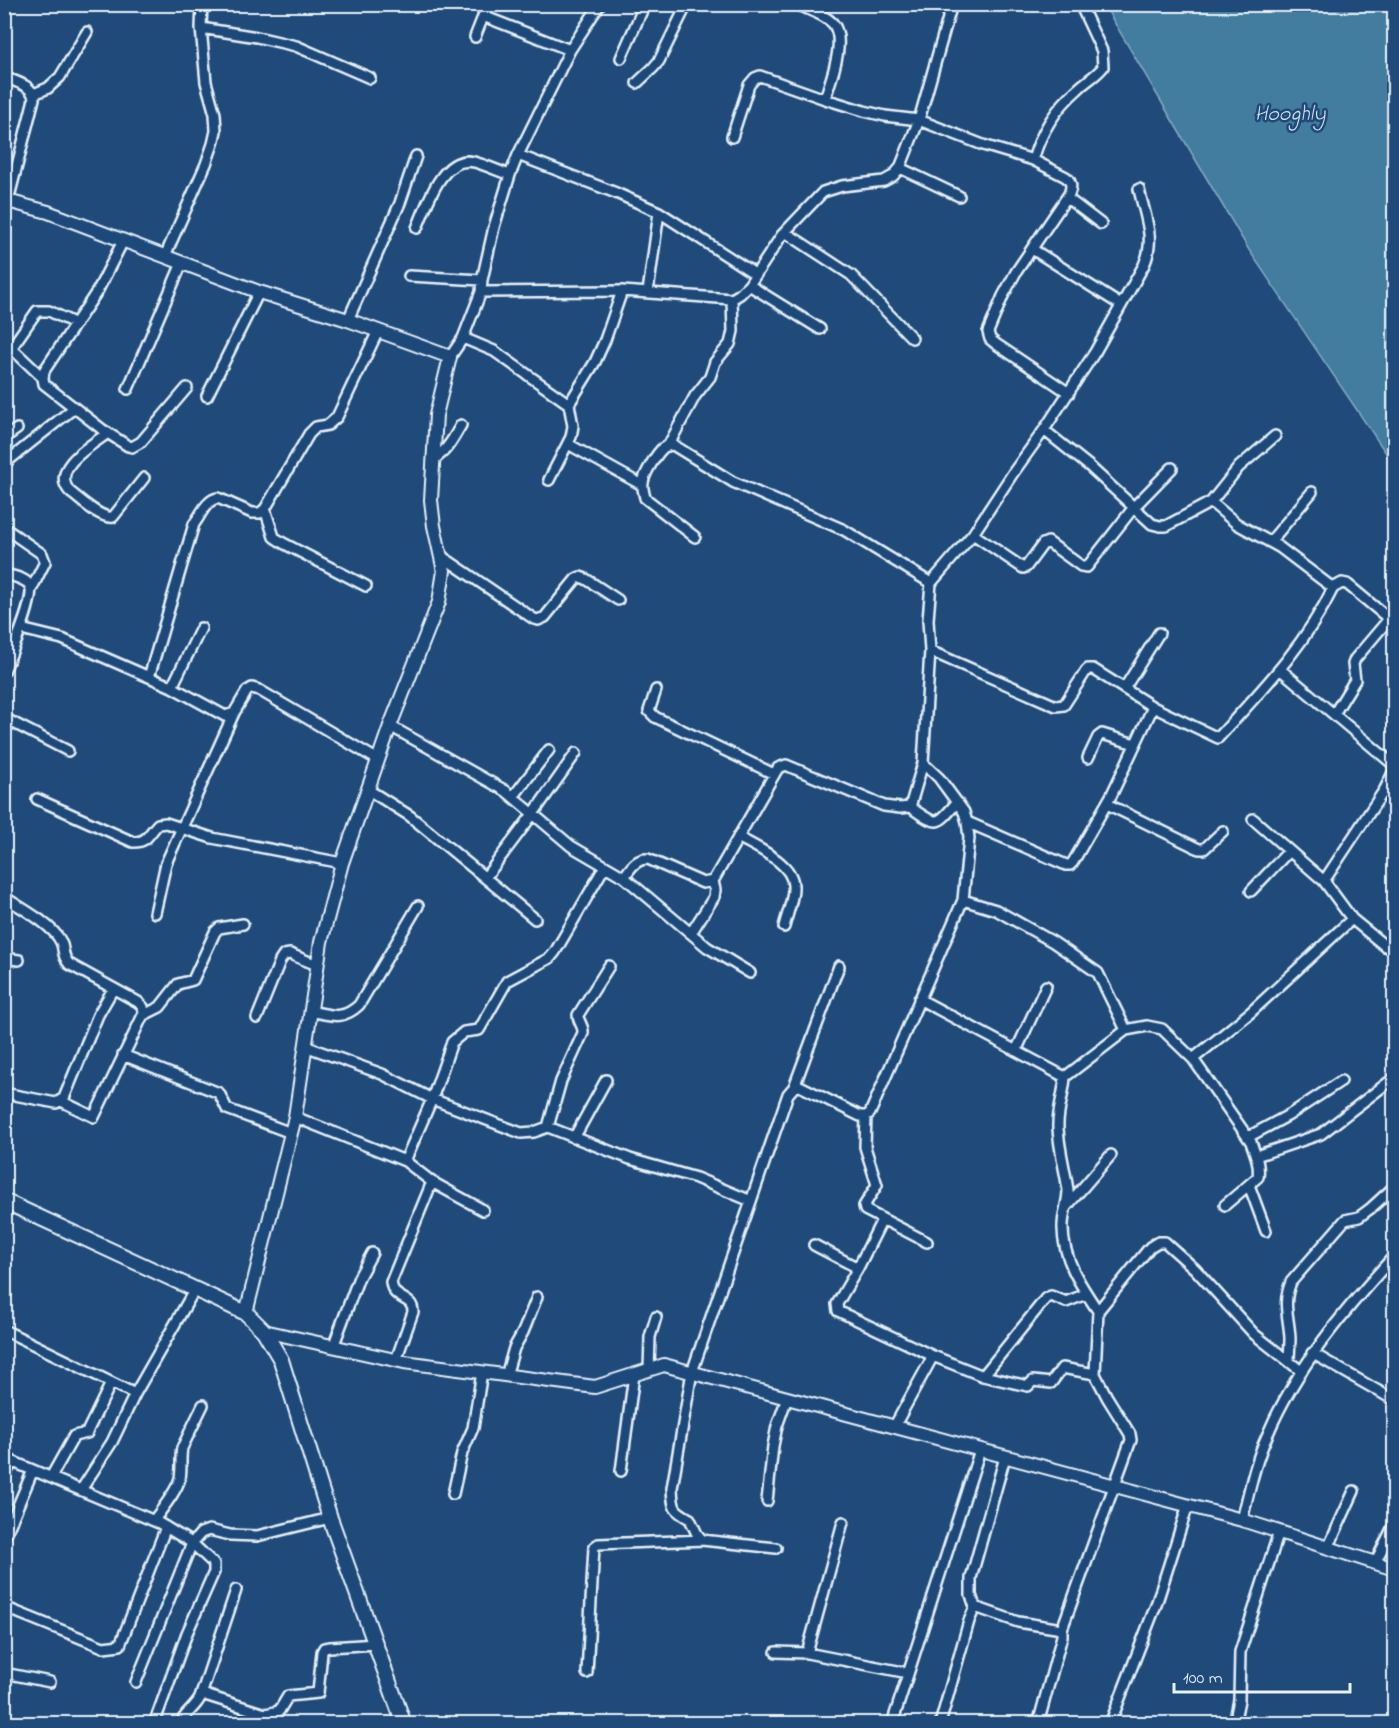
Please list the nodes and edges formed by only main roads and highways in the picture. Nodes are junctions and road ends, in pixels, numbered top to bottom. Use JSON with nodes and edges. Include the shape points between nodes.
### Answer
{"nodes":[{"id":1,"x":4,"y":1201,"type":"edge"},
{"id":2,"x":404,"y":1724,"type":"edge"}],
"edges":[{"from":1,"to":2,"type":"main road","via":[[246,1313],[264,1331],[281,1360],[330,1518]]}]}
